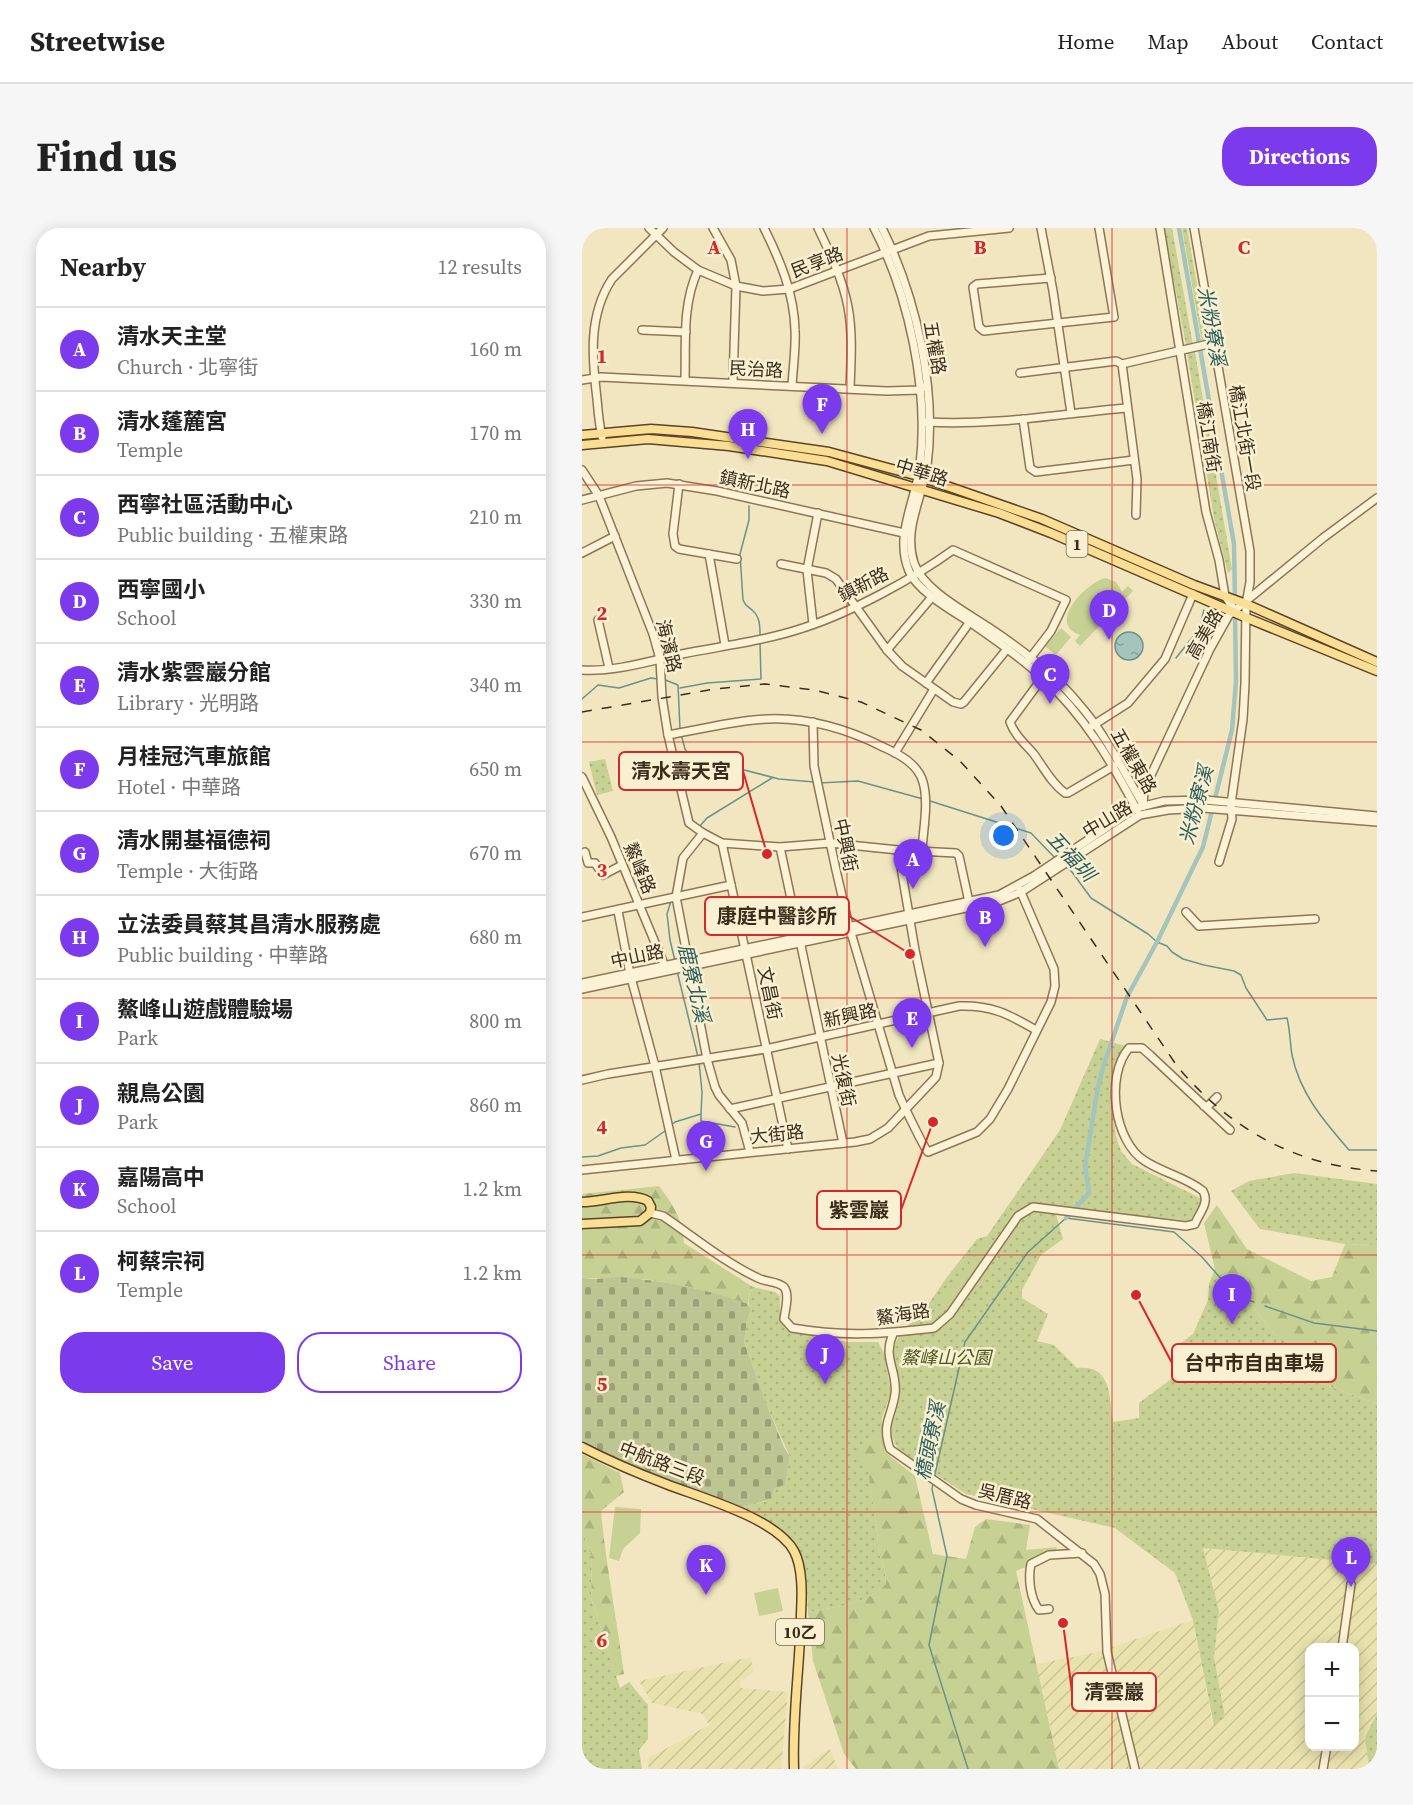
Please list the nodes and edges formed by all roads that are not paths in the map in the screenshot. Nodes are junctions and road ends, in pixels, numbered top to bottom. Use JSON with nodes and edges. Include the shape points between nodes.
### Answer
{"nodes":[{"id":1,"x":649,"y":228,"type":"edge"},
{"id":2,"x":663,"y":228,"type":"edge"},
{"id":3,"x":712,"y":228,"type":"edge"},
{"id":4,"x":764,"y":228,"type":"edge"},
{"id":5,"x":818,"y":228,"type":"edge"},
{"id":6,"x":874,"y":228,"type":"edge"},
{"id":7,"x":882,"y":228,"type":"edge"},
{"id":8,"x":1010,"y":228,"type":"edge"},
{"id":9,"x":1041,"y":228,"type":"edge"},
{"id":10,"x":1099,"y":228,"type":"edge"},
{"id":11,"x":1160,"y":228,"type":"edge"},
{"id":12,"x":1194,"y":228,"type":"edge"},
{"id":13,"x":965,"y":231,"type":"edge"},
{"id":14,"x":656,"y":236,"type":"junction"},
{"id":15,"x":890,"y":251,"type":"junction"},
{"id":16,"x":698,"y":270,"type":"junction"},
{"id":17,"x":837,"y":271,"type":"junction"},
{"id":18,"x":1051,"y":278,"type":"junction"},
{"id":19,"x":736,"y":286,"type":"junction"},
{"id":20,"x":789,"y":289,"type":"junction"},
{"id":21,"x":1058,"y":323,"type":"junction"},
{"id":22,"x":642,"y":330,"type":"dead end"},
{"id":23,"x":686,"y":332,"type":"junction"},
{"id":24,"x":1210,"y":345,"type":"junction"},
{"id":25,"x":1181,"y":351,"type":"junction"},
{"id":26,"x":1122,"y":364,"type":"junction"},
{"id":27,"x":1065,"y":368,"type":"junction"},
{"id":28,"x":1020,"y":373,"type":"dead end"},
{"id":29,"x":594,"y":378,"type":"junction"},
{"id":30,"x":582,"y":380,"type":"edge"},
{"id":31,"x":685,"y":380,"type":"junction"},
{"id":32,"x":734,"y":382,"type":"junction"},
{"id":33,"x":926,"y":384,"type":"junction"},
{"id":34,"x":792,"y":386,"type":"junction"},
{"id":35,"x":850,"y":388,"type":"junction"},
{"id":36,"x":920,"y":390,"type":"junction"},
{"id":37,"x":1126,"y":408,"type":"junction"},
{"id":38,"x":1071,"y":413,"type":"junction"},
{"id":39,"x":1023,"y":419,"type":"junction"},
{"id":40,"x":925,"y":422,"type":"junction"},
{"id":41,"x":582,"y":435,"type":"edge"},
{"id":42,"x":602,"y":437,"type":"junction"},
{"id":43,"x":582,"y":445,"type":"edge"},
{"id":44,"x":1134,"y":460,"type":"junction"},
{"id":45,"x":582,"y":470,"type":"edge"},
{"id":46,"x":921,"y":477,"type":"junction"},
{"id":47,"x":679,"y":484,"type":"junction"},
{"id":48,"x":918,"y":489,"type":"junction"},
{"id":49,"x":598,"y":496,"type":"junction"},
{"id":50,"x":1377,"y":498,"type":"edge"},
{"id":51,"x":582,"y":500,"type":"edge"},
{"id":52,"x":818,"y":513,"type":"junction"},
{"id":53,"x":1136,"y":515,"type":"dead end"},
{"id":54,"x":904,"y":533,"type":"junction"},
{"id":55,"x":615,"y":536,"type":"junction"},
{"id":56,"x":582,"y":553,"type":"edge"},
{"id":57,"x":709,"y":554,"type":"junction"},
{"id":58,"x":737,"y":559,"type":"dead end"},
{"id":59,"x":781,"y":564,"type":"dead end"},
{"id":60,"x":807,"y":570,"type":"junction"},
{"id":61,"x":915,"y":574,"type":"junction"},
{"id":62,"x":1193,"y":594,"type":"junction"},
{"id":63,"x":1225,"y":596,"type":"junction"},
{"id":64,"x":932,"y":597,"type":"junction"},
{"id":65,"x":1245,"y":604,"type":"junction"},
{"id":66,"x":856,"y":606,"type":"junction"},
{"id":67,"x":1232,"y":613,"type":"junction"},
{"id":68,"x":1247,"y":618,"type":"junction"},
{"id":69,"x":598,"y":620,"type":"dead end"},
{"id":70,"x":971,"y":620,"type":"junction"},
{"id":71,"x":813,"y":624,"type":"junction"},
{"id":72,"x":725,"y":645,"type":"junction"},
{"id":73,"x":1006,"y":649,"type":"junction"},
{"id":74,"x":887,"y":650,"type":"junction"},
{"id":75,"x":660,"y":659,"type":"junction"},
{"id":76,"x":1028,"y":661,"type":"junction"},
{"id":77,"x":1377,"y":662,"type":"edge"},
{"id":78,"x":609,"y":668,"type":"junction"},
{"id":79,"x":582,"y":670,"type":"edge"},
{"id":80,"x":1377,"y":670,"type":"edge"},
{"id":81,"x":1042,"y":677,"type":"junction"},
{"id":82,"x":926,"y":683,"type":"junction"},
{"id":83,"x":934,"y":689,"type":"junction"},
{"id":84,"x":813,"y":722,"type":"junction"},
{"id":85,"x":1092,"y":726,"type":"junction"},
{"id":86,"x":668,"y":735,"type":"junction"},
{"id":87,"x":896,"y":753,"type":"junction"},
{"id":88,"x":1116,"y":765,"type":"junction"},
{"id":89,"x":582,"y":777,"type":"edge"},
{"id":90,"x":1231,"y":807,"type":"junction"},
{"id":91,"x":1140,"y":810,"type":"junction"},
{"id":92,"x":1321,"y":814,"type":"junction"},
{"id":93,"x":1377,"y":816,"type":"edge"},
{"id":94,"x":1377,"y":822,"type":"edge"},
{"id":95,"x":703,"y":833,"type":"junction"},
{"id":96,"x":722,"y":843,"type":"junction"},
{"id":97,"x":830,"y":843,"type":"junction"},
{"id":98,"x":780,"y":847,"type":"junction"},
{"id":99,"x":897,"y":850,"type":"junction"},
{"id":100,"x":922,"y":851,"type":"junction"},
{"id":101,"x":585,"y":852,"type":"dead end"},
{"id":102,"x":1219,"y":862,"type":"dead end"},
{"id":103,"x":622,"y":865,"type":"junction"},
{"id":104,"x":731,"y":885,"type":"junction"},
{"id":105,"x":1020,"y":889,"type":"junction"},
{"id":106,"x":676,"y":897,"type":"junction"},
{"id":107,"x":969,"y":902,"type":"junction"},
{"id":108,"x":640,"y":905,"type":"junction"},
{"id":109,"x":618,"y":911,"type":"junction"},
{"id":110,"x":1186,"y":912,"type":"dead end"},
{"id":111,"x":582,"y":917,"type":"edge"},
{"id":112,"x":909,"y":917,"type":"junction"},
{"id":113,"x":1315,"y":919,"type":"dead end"},
{"id":114,"x":850,"y":929,"type":"junction"},
{"id":115,"x":799,"y":940,"type":"junction"},
{"id":116,"x":746,"y":952,"type":"junction"},
{"id":117,"x":689,"y":963,"type":"junction"},
{"id":118,"x":666,"y":969,"type":"junction"},
{"id":119,"x":631,"y":976,"type":"junction"},
{"id":120,"x":582,"y":983,"type":"edge"},
{"id":121,"x":582,"y":990,"type":"edge"},
{"id":122,"x":929,"y":1012,"type":"junction"},
{"id":123,"x":878,"y":1024,"type":"junction"},
{"id":124,"x":1036,"y":1030,"type":"junction"},
{"id":125,"x":820,"y":1037,"type":"junction"},
{"id":126,"x":766,"y":1049,"type":"junction"},
{"id":127,"x":707,"y":1059,"type":"junction"},
{"id":128,"x":939,"y":1063,"type":"junction"},
{"id":129,"x":656,"y":1066,"type":"junction"},
{"id":130,"x":893,"y":1074,"type":"junction"},
{"id":131,"x":582,"y":1080,"type":"edge"},
{"id":132,"x":831,"y":1087,"type":"junction"},
{"id":133,"x":1218,"y":1097,"type":"dead end"},
{"id":134,"x":776,"y":1100,"type":"junction"},
{"id":135,"x":1204,"y":1107,"type":"junction"},
{"id":136,"x":730,"y":1109,"type":"junction"},
{"id":137,"x":905,"y":1109,"type":"junction"},
{"id":138,"x":1230,"y":1130,"type":"dead end"},
{"id":139,"x":843,"y":1143,"type":"junction"},
{"id":140,"x":788,"y":1149,"type":"junction"},
{"id":141,"x":750,"y":1152,"type":"junction"},
{"id":142,"x":676,"y":1160,"type":"junction"},
{"id":143,"x":582,"y":1170,"type":"edge"},
{"id":144,"x":582,"y":1202,"type":"edge"},
{"id":145,"x":650,"y":1213,"type":"junction"},
{"id":146,"x":582,"y":1224,"type":"edge"},
{"id":147,"x":893,"y":1334,"type":"junction"},
{"id":148,"x":582,"y":1447,"type":"edge"},
{"id":149,"x":1082,"y":1553,"type":"junction"},
{"id":150,"x":1352,"y":1584,"type":"dead end"},
{"id":151,"x":1049,"y":1609,"type":"dead end"},
{"id":152,"x":1343,"y":1643,"type":"edge"},
{"id":153,"x":1326,"y":1751,"type":"edge"},
{"id":154,"x":794,"y":1769,"type":"edge"},
{"id":155,"x":1135,"y":1769,"type":"edge"},
{"id":156,"x":1323,"y":1769,"type":"edge"}],
"edges":[{"from":1,"to":14,"type":"street","name":"民享路"},
{"from":2,"to":14,"type":"street"},
{"from":3,"to":19,"type":"street","via":[[731,260]]},
{"from":4,"to":20,"type":"street"},
{"from":5,"to":17,"type":"street"},
{"from":6,"to":15,"type":"street","name":"五權路"},
{"from":7,"to":15,"type":"street","name":"五權路"},
{"from":8,"to":13,"type":"street","name":"民享路"},
{"from":9,"to":18,"type":"street"},
{"from":10,"to":21,"type":"street","via":[[1114,317]]},
{"from":11,"to":25,"type":"street","name":"橋江南街"},
{"from":12,"to":24,"type":"street","name":"橋江北街一段"},
{"from":13,"to":15,"type":"street","name":"民享路","via":[[929,236]]},
{"from":14,"to":16,"type":"street","name":"民享路"},
{"from":14,"to":29,"type":"street","via":[[612,279],[600,301],[594,335]]},
{"from":15,"to":17,"type":"street","name":"民享路"},
{"from":15,"to":33,"type":"street","name":"五權路","via":[[910,297]]},
{"from":15,"to":36,"type":"street","name":"五權路","via":[[908,319]]},
{"from":16,"to":19,"type":"street","name":"民享路"},
{"from":16,"to":23,"type":"street","via":[[688,295]]},
{"from":17,"to":20,"type":"street","name":"民享路"},
{"from":17,"to":35,"type":"street","via":[[851,330]]},
{"from":18,"to":21,"type":"street"},
{"from":18,"to":21,"type":"street","via":[[973,287],[984,331]]},
{"from":19,"to":20,"type":"street","name":"民享路","via":[[763,291]]},
{"from":19,"to":32,"type":"street"},
{"from":20,"to":34,"type":"street","via":[[796,332]]},
{"from":21,"to":27,"type":"street"},
{"from":22,"to":23,"type":"street"},
{"from":23,"to":31,"type":"street"},
{"from":24,"to":25,"type":"street"},
{"from":24,"to":65,"type":"street","name":"橋江北街一段","via":[[1250,550]]},
{"from":25,"to":26,"type":"street"},
{"from":25,"to":63,"type":"street","name":"橋江南街","via":[[1206,512]]},
{"from":26,"to":27,"type":"street","via":[[1116,361]]},
{"from":26,"to":37,"type":"street"},
{"from":27,"to":28,"type":"street"},
{"from":27,"to":38,"type":"street"},
{"from":29,"to":30,"type":"street","name":"民治路"},
{"from":29,"to":31,"type":"street","name":"民治路"},
{"from":29,"to":42,"type":"street"},
{"from":31,"to":32,"type":"street","name":"民治路"},
{"from":32,"to":34,"type":"street","name":"民治路"},
{"from":33,"to":36,"type":"street"},
{"from":33,"to":40,"type":"street","name":"五權路"},
{"from":34,"to":35,"type":"street","name":"民治路"},
{"from":35,"to":36,"type":"street","name":"民治路"},
{"from":36,"to":40,"type":"street","name":"五權路"},
{"from":37,"to":38,"type":"street"},
{"from":37,"to":44,"type":"street"},
{"from":38,"to":39,"type":"street"},
{"from":39,"to":40,"type":"street"},
{"from":39,"to":44,"type":"street","via":[[1032,471]]},
{"from":40,"to":46,"type":"street","name":"五權路","via":[[927,465]]},
{"from":41,"to":42,"type":"main road","name":"中華路","number":"1"},
{"from":42,"to":43,"type":"main road","name":"中華路","number":"1"},
{"from":42,"to":46,"type":"main road","name":"中華路","number":"1","via":[[651,429],[692,432],[829,452]]},
{"from":42,"to":48,"type":"main road","name":"中華路","number":"1","via":[[737,447],[826,461]]},
{"from":44,"to":53,"type":"street"},
{"from":45,"to":49,"type":"street","name":"海濱路"},
{"from":46,"to":48,"type":"street","name":"五權東路"},
{"from":46,"to":63,"type":"main road","name":"中華路","number":"1","via":[[1042,519]]},
{"from":47,"to":49,"type":"street","name":"鎮新北路","via":[[636,486]]},
{"from":47,"to":52,"type":"street","name":"鎮新北路"},
{"from":47,"to":57,"type":"street","via":[[675,546]]},
{"from":48,"to":54,"type":"street","name":"五權東路"},
{"from":48,"to":61,"type":"street","name":"五權東路","via":[[910,532]]},
{"from":48,"to":62,"type":"main road","name":"中華路","number":"1","via":[[1036,527]]},
{"from":49,"to":51,"type":"street","name":"鎮新北路"},
{"from":49,"to":55,"type":"street","name":"海濱路"},
{"from":50,"to":65,"type":"street","name":"高美路"},
{"from":52,"to":54,"type":"street","name":"鎮新北路"},
{"from":52,"to":60,"type":"street"},
{"from":54,"to":61,"type":"street","name":"五權東路","via":[[904,551]]},
{"from":55,"to":56,"type":"street"},
{"from":55,"to":75,"type":"street","name":"海濱路"},
{"from":57,"to":58,"type":"street"},
{"from":57,"to":72,"type":"street"},
{"from":59,"to":60,"type":"street"},
{"from":60,"to":66,"type":"street","via":[[836,579]]},
{"from":60,"to":71,"type":"street"},
{"from":61,"to":64,"type":"street","name":"五權東路"},
{"from":61,"to":66,"type":"street","name":"鎮新路"},
{"from":61,"to":70,"type":"street","name":"五權東路"},
{"from":61,"to":76,"type":"street","name":"鎮新路","via":[[953,550],[1066,600],[1051,631]]},
{"from":62,"to":67,"type":"main road","name":"中華路","number":"1"},
{"from":62,"to":85,"type":"street","via":[[1165,659],[1134,698]]},
{"from":63,"to":65,"type":"main road","number":"1"},
{"from":63,"to":67,"type":"street","name":"橋江南街"},
{"from":64,"to":70,"type":"street","name":"五權東路"},
{"from":64,"to":74,"type":"street"},
{"from":65,"to":67,"type":"street","name":"高美路"},
{"from":65,"to":68,"type":"street","name":"橋江北街一段"},
{"from":65,"to":77,"type":"main road","number":"1"},
{"from":66,"to":71,"type":"street","name":"鎮新路"},
{"from":66,"to":74,"type":"street"},
{"from":67,"to":68,"type":"main road","number":"1"},
{"from":67,"to":91,"type":"street","name":"高美路","via":[[1210,649],[1144,790]]},
{"from":68,"to":80,"type":"main road","number":"1"},
{"from":68,"to":90,"type":"street","name":"橋江北街一段","via":[[1242,719]]},
{"from":69,"to":78,"type":"street"},
{"from":70,"to":73,"type":"street","name":"五權東路"},
{"from":70,"to":76,"type":"street","name":"五權東路"},
{"from":70,"to":82,"type":"street"},
{"from":71,"to":72,"type":"street","name":"鎮新路"},
{"from":72,"to":75,"type":"street","name":"鎮新路"},
{"from":73,"to":76,"type":"street","name":"五權東路"},
{"from":73,"to":83,"type":"street","via":[[961,704]]},
{"from":74,"to":82,"type":"street"},
{"from":75,"to":78,"type":"street","name":"鎮新路"},
{"from":75,"to":86,"type":"street","name":"海濱路"},
{"from":76,"to":81,"type":"street","name":"五權東路"},
{"from":76,"to":85,"type":"street","name":"五權東路","via":[[1065,687]]},
{"from":78,"to":79,"type":"street","name":"鎮新路"},
{"from":81,"to":85,"type":"street","name":"五權東路"},
{"from":81,"to":88,"type":"street","via":[[1010,719],[1011,726],[1058,788],[1065,793]]},
{"from":82,"to":83,"type":"street"},
{"from":83,"to":87,"type":"street"},
{"from":84,"to":86,"type":"street","via":[[754,720]]},
{"from":84,"to":87,"type":"street"},
{"from":84,"to":97,"type":"street","name":"中興街","via":[[814,766]]},
{"from":85,"to":88,"type":"street","name":"五權東路"},
{"from":86,"to":95,"type":"street","name":"海濱路","via":[[687,819]]},
{"from":87,"to":100,"type":"street","via":[[916,768],[923,781],[926,795]]},
{"from":88,"to":91,"type":"street","name":"五權東路"},
{"from":89,"to":103,"type":"street","name":"鰲峰路"},
{"from":90,"to":91,"type":"street","name":"中山路","via":[[1164,801]]},
{"from":90,"to":92,"type":"street"},
{"from":90,"to":102,"type":"street","via":[[1232,819]]},
{"from":91,"to":105,"type":"street","name":"中山路"},
{"from":92,"to":93,"type":"street"},
{"from":92,"to":94,"type":"street"},
{"from":95,"to":96,"type":"street"},
{"from":95,"to":106,"type":"street","via":[[683,858]]},
{"from":96,"to":98,"type":"street"},
{"from":96,"to":104,"type":"street","name":"文昌街"},
{"from":97,"to":98,"type":"street"},
{"from":97,"to":99,"type":"street"},
{"from":97,"to":114,"type":"street","name":"中興街"},
{"from":98,"to":115,"type":"street","name":"光復街"},
{"from":99,"to":100,"type":"street"},
{"from":99,"to":112,"type":"street"},
{"from":100,"to":107,"type":"street","via":[[958,854]]},
{"from":101,"to":103,"type":"street","via":[[588,863],[595,863],[603,875]]},
{"from":103,"to":108,"type":"street","name":"鰲峰路"},
{"from":104,"to":106,"type":"street"},
{"from":104,"to":116,"type":"street","name":"文昌街"},
{"from":105,"to":107,"type":"street","name":"中山路"},
{"from":105,"to":112,"type":"street","name":"中山路","via":[[999,901]]},
{"from":105,"to":124,"type":"street","via":[[1054,969],[1051,1002]]},
{"from":106,"to":108,"type":"street"},
{"from":106,"to":117,"type":"street"},
{"from":107,"to":112,"type":"street","name":"中山路"},
{"from":108,"to":109,"type":"street"},
{"from":108,"to":118,"type":"street","name":"鰲峰路"},
{"from":109,"to":111,"type":"street"},
{"from":109,"to":119,"type":"street"},
{"from":110,"to":113,"type":"street","via":[[1199,926]]},
{"from":112,"to":114,"type":"street","name":"中山路"},
{"from":112,"to":122,"type":"street"},
{"from":114,"to":115,"type":"street","name":"中山路"},
{"from":114,"to":123,"type":"street","name":"中興街"},
{"from":115,"to":116,"type":"street","name":"中山路"},
{"from":115,"to":125,"type":"street","name":"光復街"},
{"from":116,"to":117,"type":"street","name":"中山路"},
{"from":116,"to":126,"type":"street","name":"文昌街"},
{"from":117,"to":118,"type":"street","name":"中山路"},
{"from":117,"to":127,"type":"street"},
{"from":118,"to":119,"type":"street","name":"中山路"},
{"from":119,"to":120,"type":"street","name":"中山路"},
{"from":119,"to":121,"type":"street","name":"中山路"},
{"from":119,"to":129,"type":"street"},
{"from":122,"to":123,"type":"street","name":"新興路"},
{"from":122,"to":124,"type":"street","name":"新興路","via":[[985,1006]]},
{"from":122,"to":128,"type":"street"},
{"from":123,"to":125,"type":"street","name":"新興路"},
{"from":123,"to":130,"type":"street","name":"中興街"},
{"from":124,"to":137,"type":"street","name":"中興街","via":[[1008,1089],[977,1132],[928,1152]]},
{"from":125,"to":126,"type":"street","name":"新興路"},
{"from":125,"to":132,"type":"street","name":"光復街"},
{"from":126,"to":127,"type":"street","name":"新興路"},
{"from":126,"to":134,"type":"street","name":"文昌街"},
{"from":127,"to":129,"type":"street","name":"新興路"},
{"from":127,"to":136,"type":"street","via":[[715,1087]]},
{"from":128,"to":130,"type":"street"},
{"from":128,"to":137,"type":"street","name":"大街路","via":[[936,1077]]},
{"from":129,"to":131,"type":"street","name":"新興路"},
{"from":129,"to":142,"type":"street"},
{"from":130,"to":132,"type":"street"},
{"from":130,"to":137,"type":"street","name":"中興街"},
{"from":132,"to":134,"type":"street"},
{"from":132,"to":139,"type":"street","name":"光復街"},
{"from":133,"to":135,"type":"street"},
{"from":134,"to":136,"type":"street"},
{"from":134,"to":140,"type":"street","name":"文昌街"},
{"from":135,"to":138,"type":"street"},
{"from":135,"to":147,"type":"street","name":"鰲海路","via":[[1142,1048],[1132,1047],[1126,1052],[1114,1087],[1127,1142],[1145,1161],[1206,1194],[1206,1203],[1195,1224],[1028,1208],[1018,1216],[940,1324]]},
{"from":136,"to":141,"type":"street","via":[[744,1126]]},
{"from":137,"to":139,"type":"street","name":"大街路","via":[[875,1136]]},
{"from":139,"to":140,"type":"street","name":"大街路"},
{"from":140,"to":141,"type":"street","name":"大街路"},
{"from":141,"to":142,"type":"street","name":"大街路"},
{"from":142,"to":143,"type":"street","name":"大街路"},
{"from":144,"to":145,"type":"main road","via":[[642,1198],[648,1201]]},
{"from":145,"to":146,"type":"main road","via":[[640,1221]]},
{"from":145,"to":147,"type":"street","name":"鰲海路","via":[[663,1216],[740,1269],[786,1289],[784,1319],[792,1328],[848,1335]]},
{"from":147,"to":149,"type":"street","name":"吳厝路","via":[[888,1350],[895,1394],[887,1418],[890,1449],[961,1499],[976,1506],[1038,1519]]},
{"from":148,"to":154,"type":"main road","name":"中航路三段","number":"10乙","via":[[751,1517],[789,1544],[797,1560],[801,1591]]},
{"from":149,"to":151,"type":"street","via":[[1049,1555],[1031,1564],[1034,1604],[1039,1610]]},
{"from":149,"to":155,"type":"street","name":"吳厝路","via":[[1100,1574],[1105,1594],[1107,1652]]},
{"from":150,"to":152,"type":"street"},
{"from":153,"to":156,"type":"street"}]}
